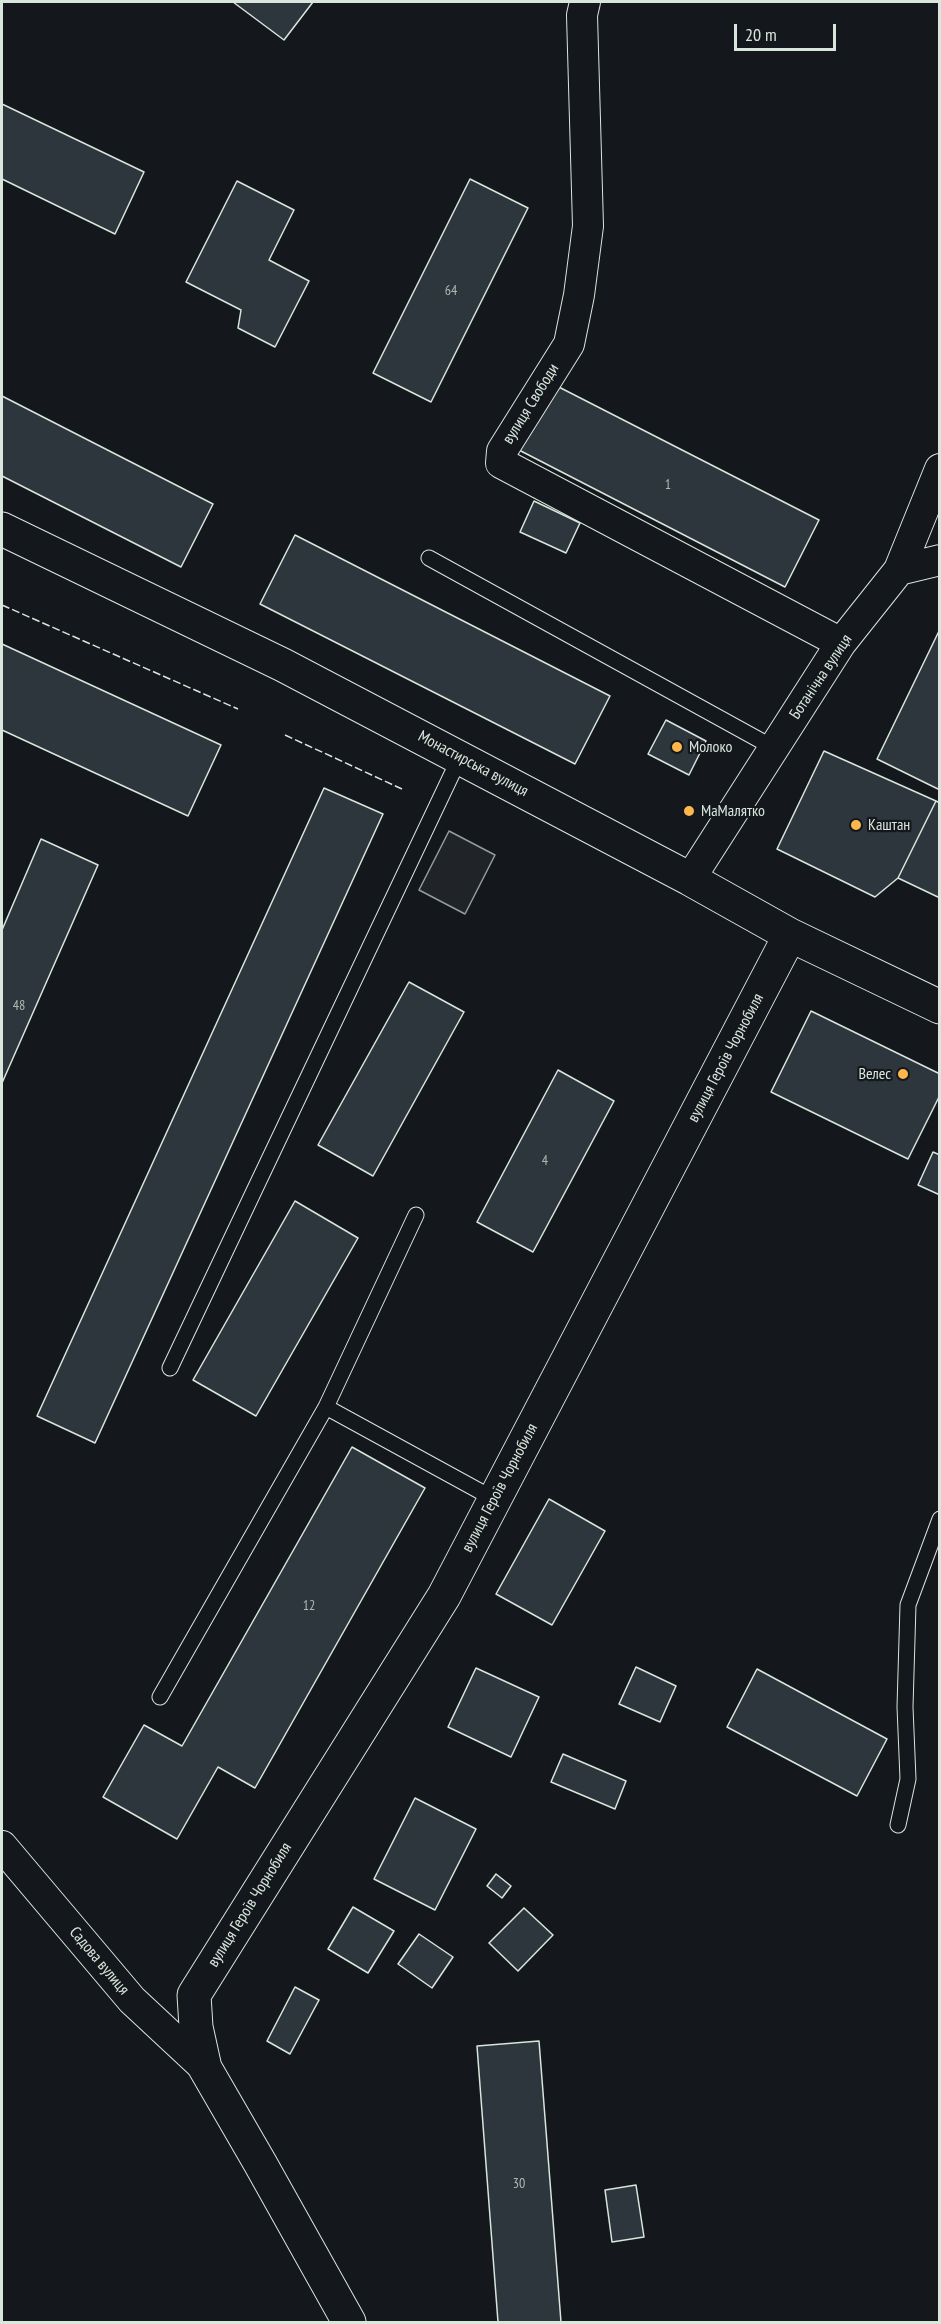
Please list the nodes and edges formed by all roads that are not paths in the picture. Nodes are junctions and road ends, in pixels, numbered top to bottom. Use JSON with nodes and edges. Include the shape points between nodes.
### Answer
{"nodes":[{"id":1,"x":585,"y":2,"type":"edge"},
{"id":2,"x":939,"y":469,"type":"edge"},
{"id":3,"x":2,"y":529,"type":"edge"},
{"id":4,"x":429,"y":558,"type":"dead end"},
{"id":5,"x":939,"y":560,"type":"edge"},
{"id":6,"x":899,"y":570,"type":"junction"},
{"id":7,"x":841,"y":644,"type":"junction"},
{"id":8,"x":774,"y":748,"type":"junction"},
{"id":9,"x":460,"y":758,"type":"junction"},
{"id":10,"x":690,"y":879,"type":"junction"},
{"id":11,"x":790,"y":935,"type":"junction"},
{"id":12,"x":939,"y":1007,"type":"edge"},
{"id":13,"x":416,"y":1215,"type":"dead end"},
{"id":14,"x":170,"y":1368,"type":"dead end"},
{"id":15,"x":326,"y":1407,"type":"junction"},
{"id":16,"x":494,"y":1499,"type":"junction"},
{"id":17,"x":939,"y":1519,"type":"edge"},
{"id":18,"x":160,"y":1697,"type":"dead end"},
{"id":19,"x":898,"y":1825,"type":"dead end"},
{"id":20,"x":2,"y":1846,"type":"edge"},
{"id":21,"x":196,"y":2027,"type":"joint"},
{"id":22,"x":205,"y":2068,"type":"junction"},
{"id":23,"x":349,"y":2322,"type":"edge"}],
"edges":[{"from":1,"to":7,"type":"street","name":"вулиця Свободи","via":[[582,15],[588,226],[579,296],[570,344],[502,451],[501,463]]},
{"from":2,"to":6,"type":"street","name":"Ботанічна вулиця"},
{"from":3,"to":9,"type":"main road","name":"Монастирська вулиця","via":[[283,665]]},
{"from":4,"to":8,"type":"lane"},
{"from":5,"to":6,"type":"street"},
{"from":6,"to":7,"type":"street","name":"Ботанічна вулиця"},
{"from":7,"to":8,"type":"street","name":"Ботанічна вулиця"},
{"from":8,"to":10,"type":"street","name":"Ботанічна вулиця"},
{"from":9,"to":10,"type":"main road","name":"Монастирська вулиця"},
{"from":9,"to":14,"type":"lane"},
{"from":10,"to":11,"type":"main road","name":"Монастирська вулиця"},
{"from":11,"to":12,"type":"main road","name":"Монастирська вулиця"},
{"from":11,"to":16,"type":"main road","name":"вулиця Героїв Чорнобиля"},
{"from":13,"to":15,"type":"lane"},
{"from":15,"to":16,"type":"lane"},
{"from":15,"to":18,"type":"lane"},
{"from":16,"to":21,"type":"main road","name":"вулиця Героїв Чорнобиля","via":[[444,1596],[194,1995]]},
{"from":17,"to":19,"type":"lane","via":[[908,1605],[908,1779]]},
{"from":20,"to":22,"type":"street","name":"Садова вулиця","via":[[132,2000]]},
{"from":21,"to":22,"type":"main road","name":"Садова вулиця"},
{"from":22,"to":23,"type":"main road","name":"Садова вулиця"}]}
